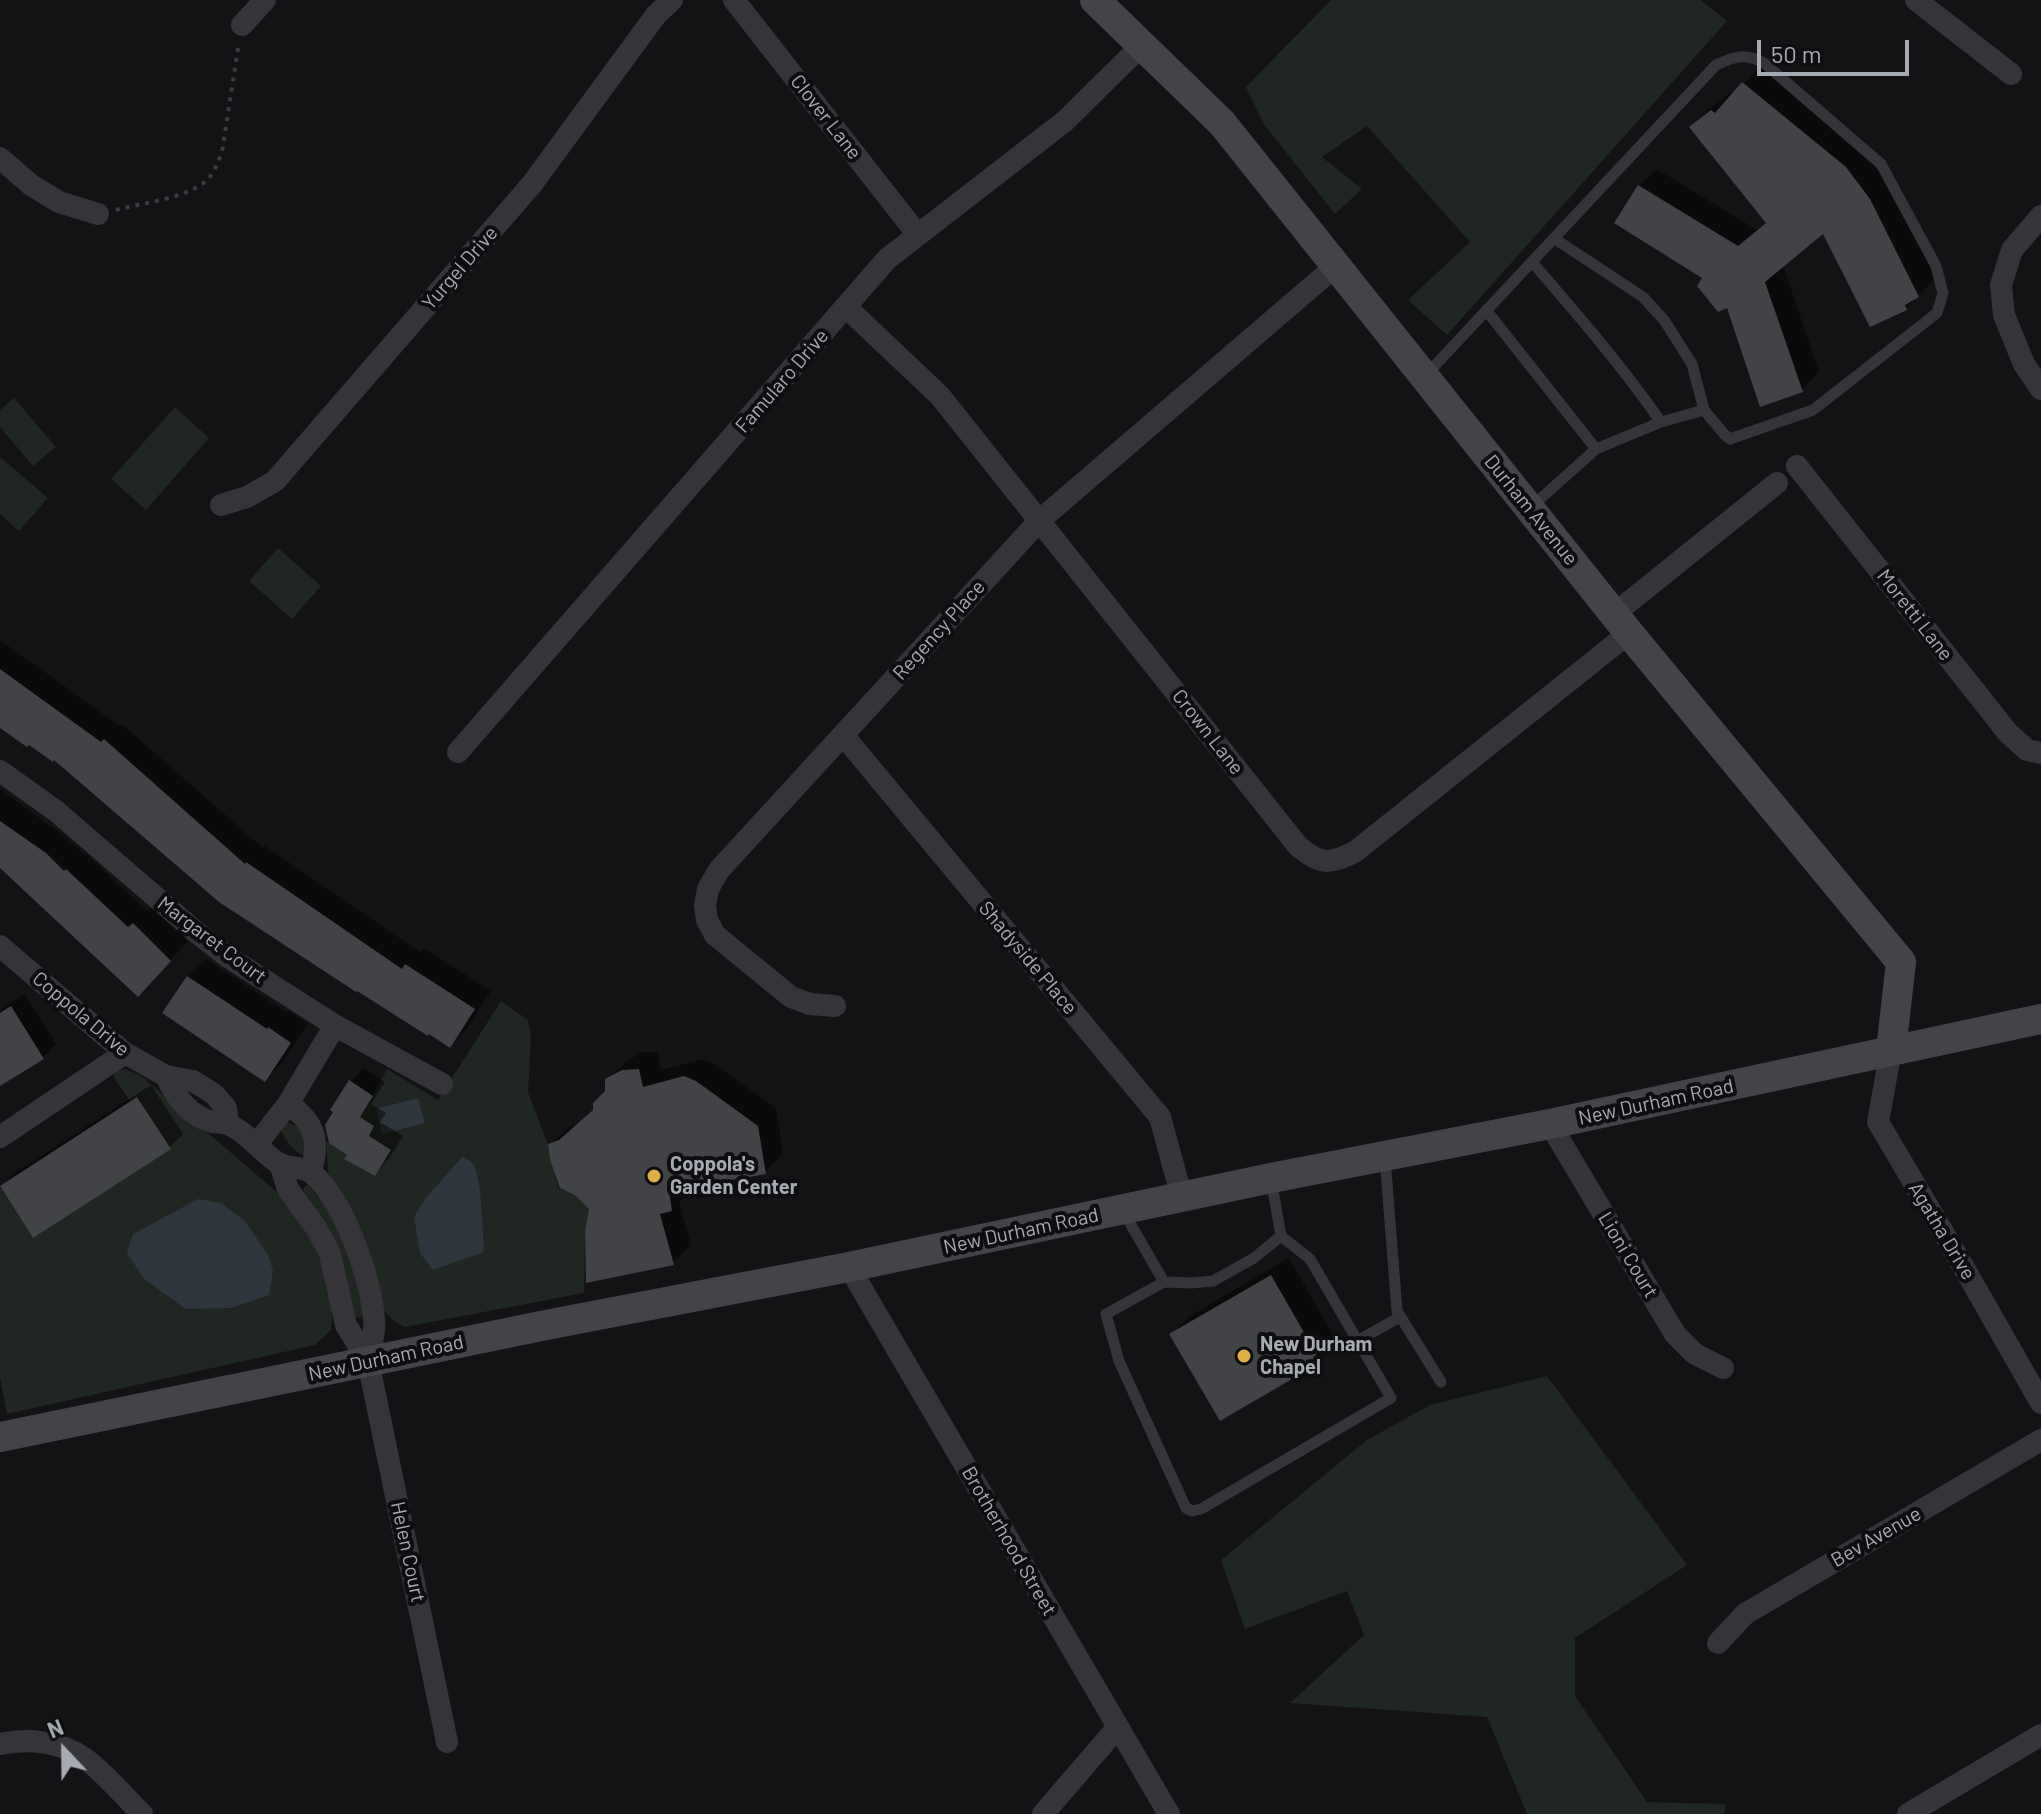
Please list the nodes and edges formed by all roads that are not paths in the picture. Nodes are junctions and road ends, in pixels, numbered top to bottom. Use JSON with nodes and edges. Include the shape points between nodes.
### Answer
{"nodes":[{"id":1,"x":265,"y":0,"type":"edge"},
{"id":2,"x":672,"y":0,"type":"edge"},
{"id":3,"x":734,"y":0,"type":"edge"},
{"id":4,"x":1095,"y":0,"type":"edge"},
{"id":5,"x":1916,"y":0,"type":"edge"},
{"id":6,"x":242,"y":25,"type":"road end"},
{"id":7,"x":1141,"y":46,"type":"junction"},
{"id":8,"x":2011,"y":74,"type":"dead end"},
{"id":9,"x":0,"y":158,"type":"edge"},
{"id":10,"x":98,"y":214,"type":"road end"},
{"id":11,"x":2041,"y":216,"type":"edge"},
{"id":12,"x":918,"y":235,"type":"junction"},
{"id":13,"x":1555,"y":239,"type":"junction"},
{"id":14,"x":1532,"y":262,"type":"junction"},
{"id":15,"x":1337,"y":265,"type":"junction"},
{"id":16,"x":846,"y":307,"type":"junction"},
{"id":17,"x":1486,"y":310,"type":"junction"},
{"id":18,"x":1425,"y":376,"type":"junction"},
{"id":19,"x":2041,"y":389,"type":"edge"},
{"id":20,"x":1704,"y":410,"type":"junction"},
{"id":21,"x":1661,"y":422,"type":"junction"},
{"id":22,"x":1596,"y":449,"type":"junction"},
{"id":23,"x":1797,"y":466,"type":"dead end"},
{"id":24,"x":1777,"y":483,"type":"dead end"},
{"id":25,"x":221,"y":505,"type":"dead end"},
{"id":26,"x":1530,"y":508,"type":"junction"},
{"id":27,"x":1040,"y":520,"type":"junction"},
{"id":28,"x":1621,"y":623,"type":"junction"},
{"id":29,"x":843,"y":735,"type":"junction"},
{"id":30,"x":458,"y":752,"type":"dead end"},
{"id":31,"x":2041,"y":753,"type":"edge"},
{"id":32,"x":0,"y":771,"type":"edge"},
{"id":33,"x":3,"y":954,"type":"edge"},
{"id":34,"x":835,"y":1006,"type":"dead end"},
{"id":35,"x":2041,"y":1019,"type":"edge"},
{"id":36,"x":336,"y":1026,"type":"junction"},
{"id":37,"x":1891,"y":1050,"type":"junction"},
{"id":38,"x":125,"y":1053,"type":"junction"},
{"id":39,"x":442,"y":1084,"type":"dead end"},
{"id":40,"x":288,"y":1104,"type":"junction"},
{"id":41,"x":1550,"y":1124,"type":"junction"},
{"id":42,"x":0,"y":1137,"type":"edge"},
{"id":43,"x":257,"y":1144,"type":"junction"},
{"id":44,"x":1385,"y":1157,"type":"junction"},
{"id":45,"x":280,"y":1164,"type":"junction"},
{"id":46,"x":311,"y":1171,"type":"junction"},
{"id":47,"x":1271,"y":1178,"type":"junction"},
{"id":48,"x":1182,"y":1198,"type":"junction"},
{"id":49,"x":1123,"y":1210,"type":"junction"},
{"id":50,"x":1281,"y":1236,"type":"junction"},
{"id":51,"x":849,"y":1267,"type":"junction"},
{"id":52,"x":1164,"y":1282,"type":"junction"},
{"id":53,"x":1400,"y":1317,"type":"junction"},
{"id":54,"x":1357,"y":1341,"type":"junction"},
{"id":55,"x":368,"y":1361,"type":"junction"},
{"id":56,"x":1723,"y":1368,"type":"dead end"},
{"id":57,"x":1441,"y":1382,"type":"dead end"},
{"id":58,"x":2041,"y":1403,"type":"edge"},
{"id":59,"x":0,"y":1437,"type":"edge"},
{"id":60,"x":2041,"y":1440,"type":"edge"},
{"id":61,"x":1718,"y":1643,"type":"dead end"},
{"id":62,"x":1117,"y":1728,"type":"junction"},
{"id":63,"x":2041,"y":1735,"type":"edge"},
{"id":64,"x":447,"y":1742,"type":"dead end"},
{"id":65,"x":0,"y":1744,"type":"edge"},
{"id":66,"x":142,"y":1814,"type":"edge"},
{"id":67,"x":1043,"y":1814,"type":"edge"},
{"id":68,"x":1169,"y":1814,"type":"edge"},
{"id":69,"x":1908,"y":1814,"type":"edge"}],
"edges":[{"from":1,"to":6,"type":"street"},
{"from":2,"to":25,"type":"street","name":"Yurgel Drive","via":[[532,184],[275,481]]},
{"from":3,"to":12,"type":"street","name":"Clover Lane"},
{"from":4,"to":7,"type":"main road","name":"Durham Avenue"},
{"from":5,"to":8,"type":"street"},
{"from":7,"to":12,"type":"street","name":"Famularo Drive","via":[[1065,121]]},
{"from":7,"to":15,"type":"main road","name":"Durham Avenue","via":[[1222,123]]},
{"from":9,"to":10,"type":"street","via":[[59,202]]},
{"from":11,"to":19,"type":"street","via":[[2012,250],[2001,285],[2004,315],[2024,364]]},
{"from":12,"to":16,"type":"street","name":"Famularo Drive","via":[[887,259]]},
{"from":13,"to":14,"type":"lane"},
{"from":13,"to":20,"type":"lane","via":[[1643,297],[1664,320],[1692,364]]},
{"from":13,"to":20,"type":"lane","via":[[1716,65],[1731,58],[1753,57],[1764,63],[1881,164],[1936,266],[1943,293],[1937,313],[1813,410],[1730,439]]},
{"from":14,"to":17,"type":"lane"},
{"from":14,"to":21,"type":"lane"},
{"from":15,"to":18,"type":"main road","name":"Durham Avenue"},
{"from":15,"to":27,"type":"street","name":"Regency Place"},
{"from":16,"to":27,"type":"street","name":"Crown Lane","via":[[940,396]]},
{"from":16,"to":30,"type":"street","name":"Famularo Drive"},
{"from":17,"to":18,"type":"lane"},
{"from":17,"to":22,"type":"lane"},
{"from":18,"to":26,"type":"main road","name":"Durham Avenue"},
{"from":20,"to":21,"type":"lane"},
{"from":21,"to":22,"type":"lane"},
{"from":22,"to":26,"type":"lane"},
{"from":23,"to":31,"type":"street","name":"Moretti Lane","via":[[2008,733],[2027,750]]},
{"from":24,"to":28,"type":"street"},
{"from":26,"to":28,"type":"main road","name":"Durham Avenue"},
{"from":27,"to":28,"type":"street","name":"Crown Lane","via":[[1298,846],[1324,862],[1356,851]]},
{"from":27,"to":29,"type":"street","name":"Regency Place"},
{"from":28,"to":37,"type":"main road","name":"Durham Avenue","via":[[1901,962]]},
{"from":29,"to":34,"type":"street","name":"Regency Place","via":[[719,870],[705,906],[715,935],[791,997]]},
{"from":29,"to":48,"type":"street","name":"Shadyside Place","via":[[1160,1117]]},
{"from":32,"to":36,"type":"street","name":"Margaret Court","via":[[56,811],[228,957]]},
{"from":33,"to":38,"type":"street","name":"Coppola Drive"},
{"from":35,"to":37,"type":"main road","name":"New Durham Road"},
{"from":36,"to":39,"type":"street","name":"Margaret Court"},
{"from":36,"to":40,"type":"street"},
{"from":37,"to":41,"type":"main road","name":"New Durham Road"},
{"from":37,"to":58,"type":"street","name":"Agatha Drive","via":[[1878,1122]]},
{"from":38,"to":42,"type":"street"},
{"from":38,"to":43,"type":"street","name":"Coppola Drive","via":[[214,1094],[226,1108],[228,1123]]},
{"from":40,"to":43,"type":"street"},
{"from":40,"to":46,"type":"street","via":[[310,1124],[315,1156]]},
{"from":41,"to":44,"type":"main road","name":"New Durham Road"},
{"from":41,"to":56,"type":"street","name":"Lioni Court","via":[[1675,1334],[1695,1354]]},
{"from":43,"to":45,"type":"street","name":"Coppola Drive"},
{"from":44,"to":47,"type":"main road","name":"New Durham Road"},
{"from":44,"to":53,"type":"lane"},
{"from":45,"to":46,"type":"street","name":"Coppola Drive"},
{"from":45,"to":55,"type":"street","name":"Coppola Drive","via":[[288,1189],[330,1254],[346,1325]]},
{"from":46,"to":55,"type":"street","via":[[349,1229],[360,1257],[375,1321]]},
{"from":47,"to":48,"type":"main road","name":"New Durham Road"},
{"from":47,"to":50,"type":"lane"},
{"from":48,"to":49,"type":"main road","name":"New Durham Road"},
{"from":49,"to":51,"type":"main road","name":"New Durham Road"},
{"from":49,"to":52,"type":"lane"},
{"from":50,"to":52,"type":"lane","via":[[1213,1281]]},
{"from":50,"to":54,"type":"lane","via":[[1310,1259]]},
{"from":51,"to":55,"type":"main road","name":"New Durham Road"},
{"from":51,"to":62,"type":"street","name":"Brotherhood Street"},
{"from":52,"to":54,"type":"lane","via":[[1106,1314],[1119,1361],[1186,1508],[1192,1511],[1391,1398]]},
{"from":53,"to":54,"type":"lane"},
{"from":53,"to":57,"type":"lane"},
{"from":55,"to":59,"type":"main road","name":"New Durham Road"},
{"from":55,"to":64,"type":"street","name":"Helen Court"},
{"from":60,"to":61,"type":"street","name":"Bev Avenue","via":[[1745,1614]]},
{"from":62,"to":67,"type":"street"},
{"from":62,"to":68,"type":"street","name":"Brotherhood Street"},
{"from":63,"to":69,"type":"street"},
{"from":65,"to":66,"type":"street","via":[[23,1740],[59,1745],[83,1757]]}]}
